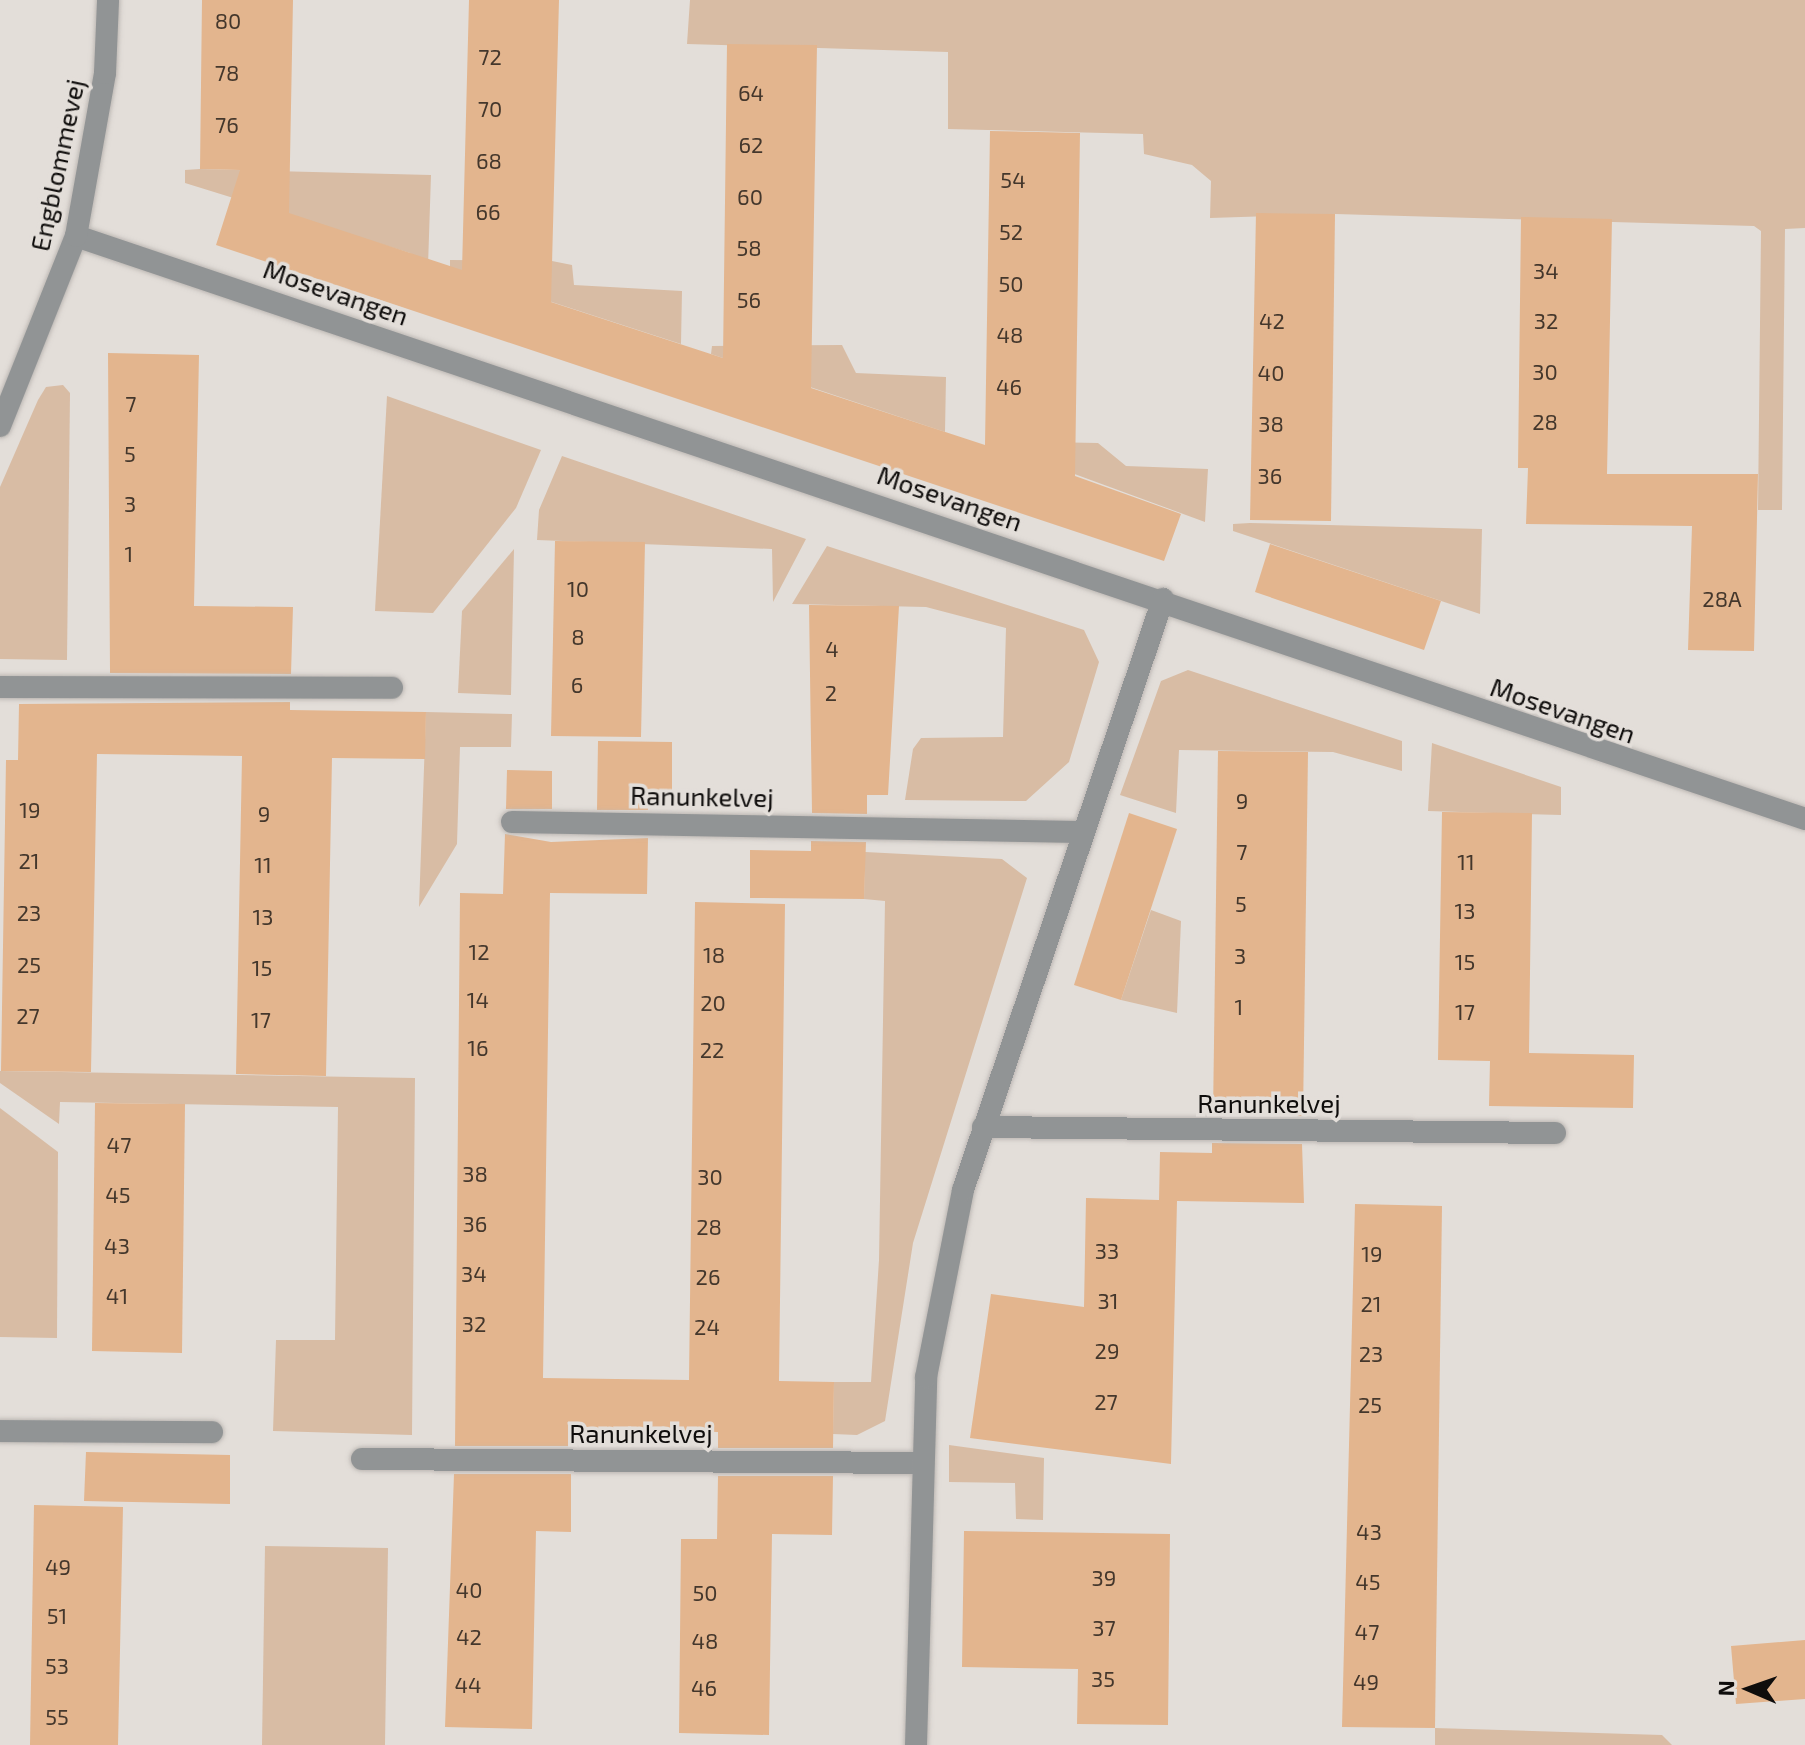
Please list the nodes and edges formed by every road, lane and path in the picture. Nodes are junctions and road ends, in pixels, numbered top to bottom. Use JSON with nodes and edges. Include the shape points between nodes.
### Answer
{"nodes":[{"id":1,"x":108,"y":0,"type":"edge"},
{"id":2,"x":76,"y":236,"type":"junction"},
{"id":3,"x":0,"y":426,"type":"edge"},
{"id":4,"x":1163,"y":599,"type":"junction"},
{"id":5,"x":0,"y":687,"type":"edge"},
{"id":6,"x":392,"y":688,"type":"dead end"},
{"id":7,"x":1805,"y":819,"type":"edge"},
{"id":8,"x":512,"y":822,"type":"dead end"},
{"id":9,"x":1082,"y":832,"type":"junction"},
{"id":10,"x":983,"y":1127,"type":"junction"},
{"id":11,"x":1555,"y":1133,"type":"dead end"},
{"id":12,"x":0,"y":1431,"type":"edge"},
{"id":13,"x":212,"y":1432,"type":"dead end"},
{"id":14,"x":362,"y":1459,"type":"dead end"},
{"id":15,"x":920,"y":1463,"type":"junction"},
{"id":16,"x":916,"y":1745,"type":"edge"}],
"edges":[{"from":1,"to":2,"type":"street","name":"Engblommevej","via":[[105,73]]},
{"from":2,"to":3,"type":"street","name":"Engblommevej"},
{"from":2,"to":4,"type":"street","name":"Mosevangen"},
{"from":4,"to":7,"type":"street","name":"Mosevangen"},
{"from":4,"to":9,"type":"street"},
{"from":5,"to":6,"type":"street"},
{"from":8,"to":9,"type":"street","name":"Ranunkelvej"},
{"from":9,"to":10,"type":"street"},
{"from":10,"to":11,"type":"street","name":"Ranunkelvej"},
{"from":10,"to":15,"type":"street","via":[[963,1190],[926,1377]]},
{"from":12,"to":13,"type":"street"},
{"from":14,"to":15,"type":"street","name":"Ranunkelvej"},
{"from":15,"to":16,"type":"street"}]}
